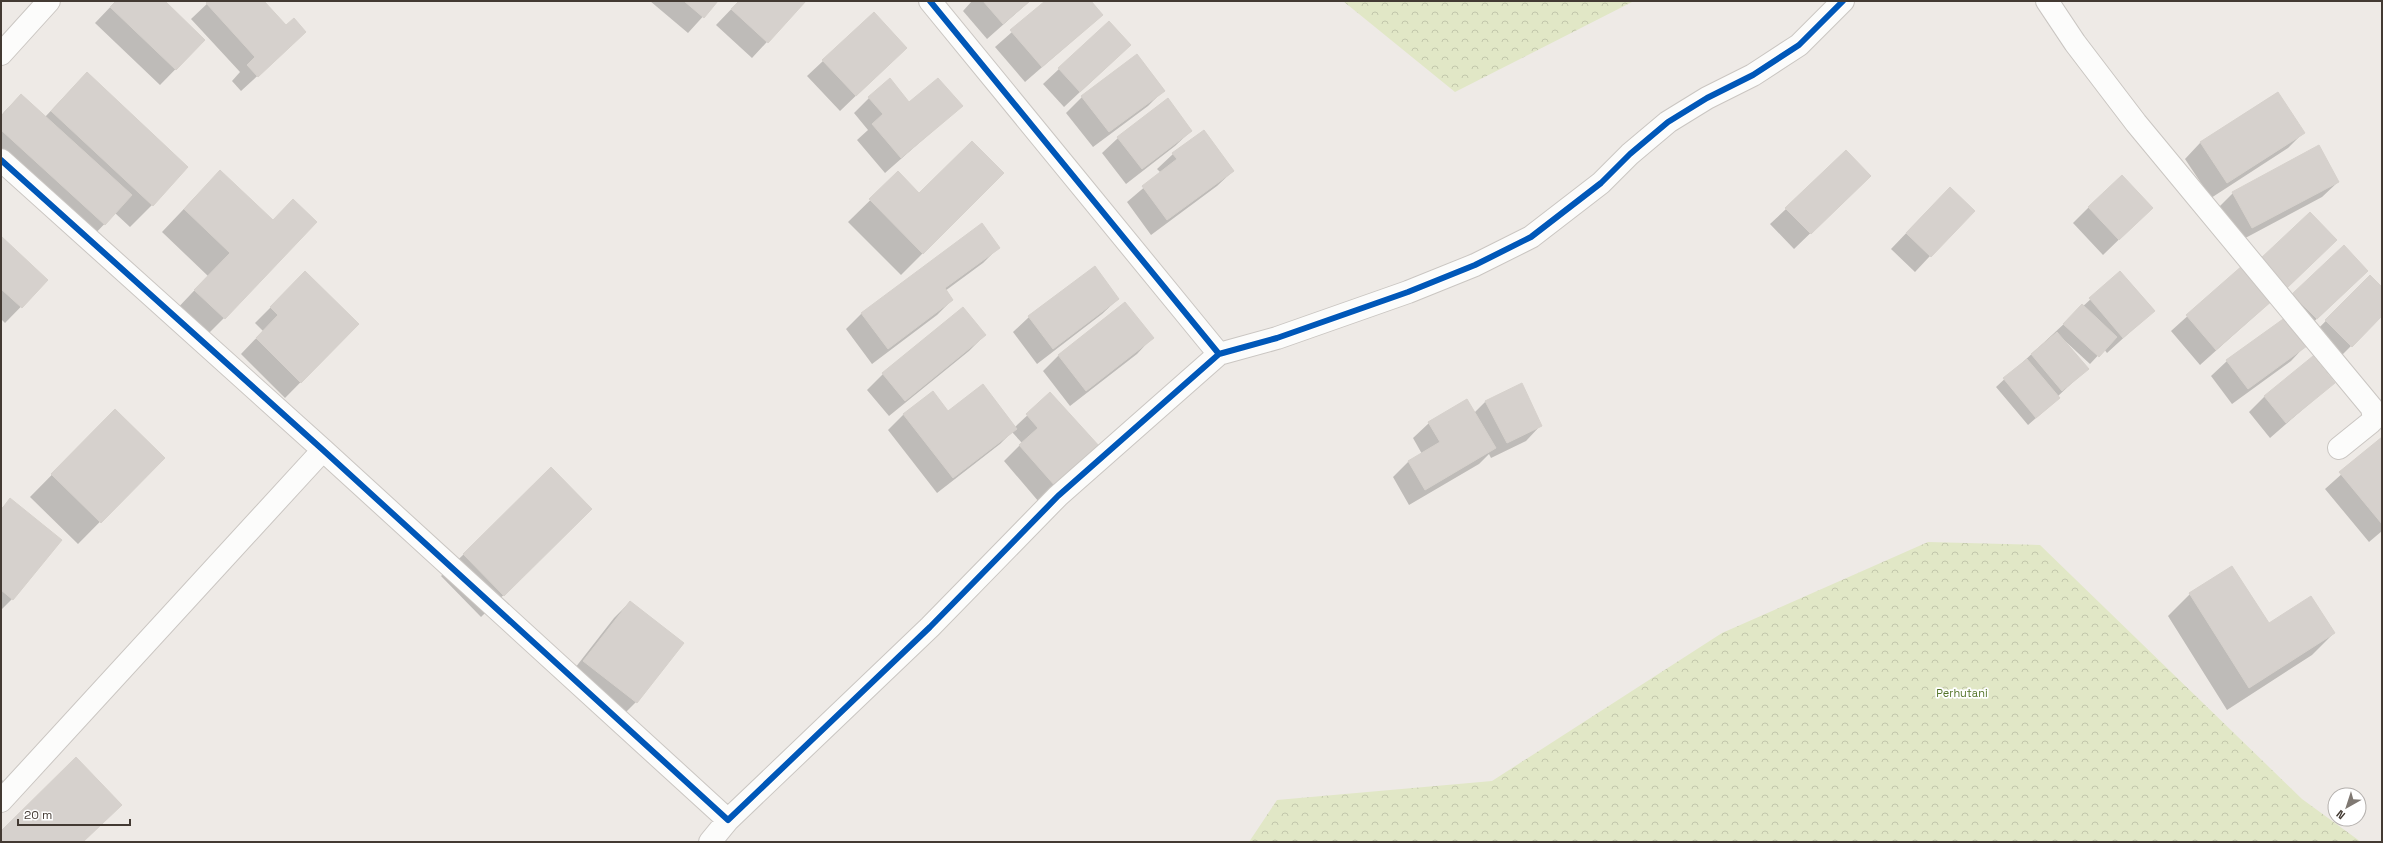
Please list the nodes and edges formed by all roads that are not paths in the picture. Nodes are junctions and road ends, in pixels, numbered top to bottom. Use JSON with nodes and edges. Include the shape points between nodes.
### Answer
{"nodes":[{"id":1,"x":49,"y":1,"type":"edge"},
{"id":2,"x":930,"y":1,"type":"edge"},
{"id":3,"x":1843,"y":1,"type":"edge"},
{"id":4,"x":2047,"y":1,"type":"edge"},
{"id":5,"x":1,"y":54,"type":"edge"},
{"id":6,"x":1,"y":160,"type":"edge"},
{"id":7,"x":1219,"y":354,"type":"junction"},
{"id":8,"x":2340,"y":448,"type":"dead end"},
{"id":9,"x":319,"y":456,"type":"junction"},
{"id":10,"x":1,"y":801,"type":"edge"},
{"id":11,"x":719,"y":831,"type":"edge"}],
"edges":[{"from":1,"to":5,"type":"street"},
{"from":2,"to":7,"type":"street"},
{"from":3,"to":7,"type":"street","via":[[1799,45],[1754,75],[1707,98],[1668,122],[1601,183],[1531,237],[1475,265],[1408,292],[1277,338]]},
{"from":4,"to":8,"type":"street","via":[[2075,43],[2136,123],[2372,408],[2374,419]]},
{"from":6,"to":9,"type":"street"},
{"from":7,"to":11,"type":"street","via":[[1058,496],[930,627]]},
{"from":9,"to":10,"type":"street"},
{"from":9,"to":11,"type":"street"}]}
